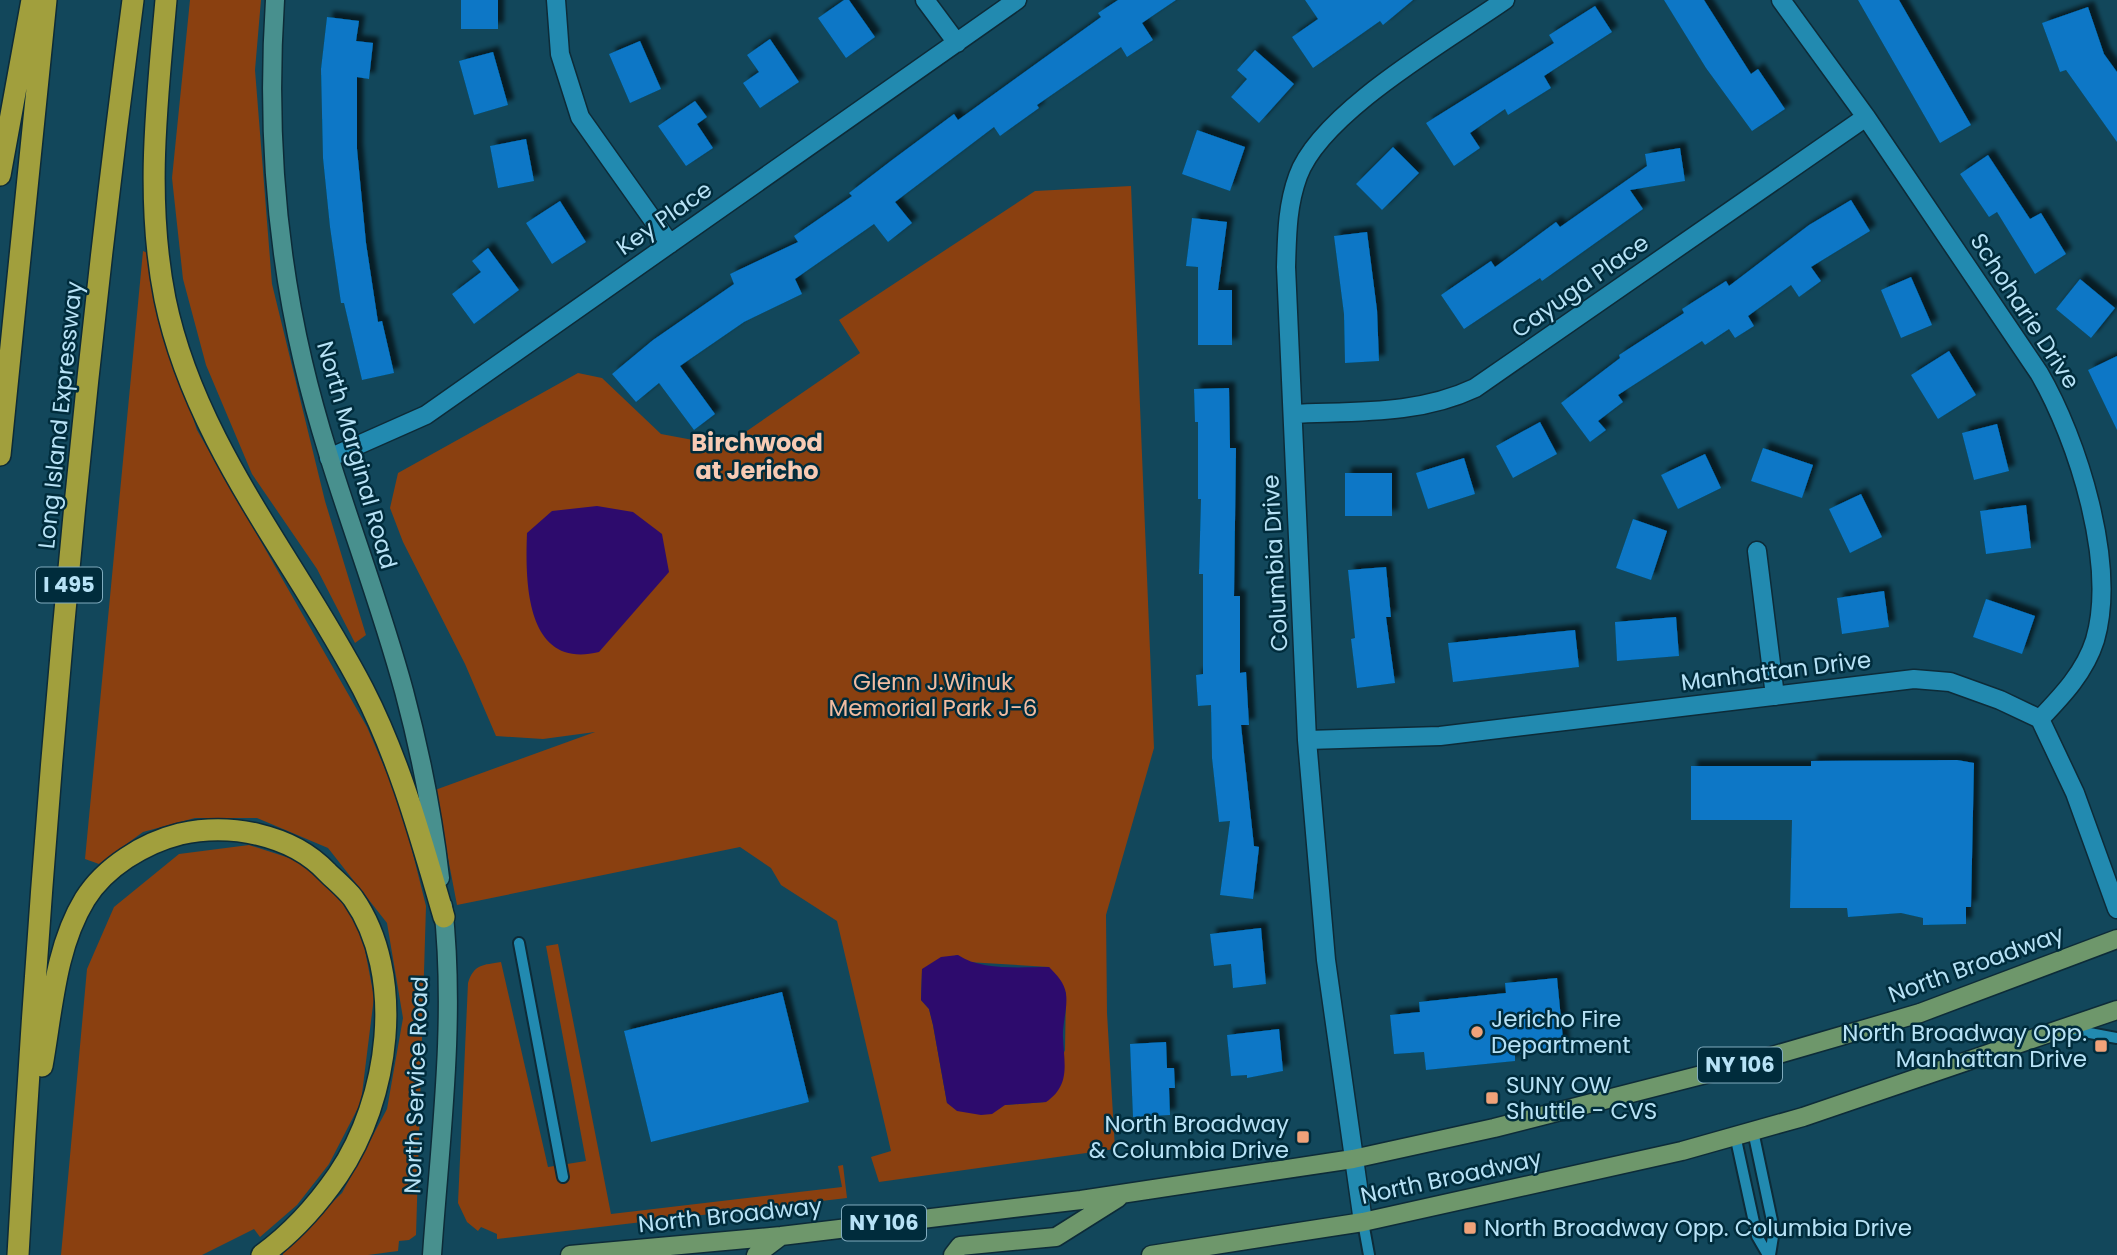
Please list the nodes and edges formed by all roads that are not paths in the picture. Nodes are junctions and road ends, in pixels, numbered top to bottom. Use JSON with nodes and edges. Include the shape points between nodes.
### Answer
{"nodes":[{"id":1,"x":32,"y":0,"type":"edge"},
{"id":2,"x":46,"y":0,"type":"edge"},
{"id":3,"x":133,"y":0,"type":"edge"},
{"id":4,"x":166,"y":0,"type":"edge"},
{"id":5,"x":275,"y":0,"type":"edge"},
{"id":6,"x":556,"y":0,"type":"edge"},
{"id":7,"x":925,"y":0,"type":"edge"},
{"id":8,"x":1017,"y":0,"type":"edge"},
{"id":9,"x":1505,"y":0,"type":"edge"},
{"id":10,"x":1781,"y":0,"type":"edge"},
{"id":11,"x":957,"y":43,"type":"junction"},
{"id":12,"x":1866,"y":117,"type":"junction"},
{"id":13,"x":0,"y":175,"type":"edge"},
{"id":14,"x":670,"y":244,"type":"junction"},
{"id":15,"x":1293,"y":414,"type":"junction"},
{"id":16,"x":0,"y":455,"type":"edge"},
{"id":17,"x":329,"y":458,"type":"junction"},
{"id":18,"x":1757,"y":551,"type":"dead end"},
{"id":19,"x":2110,"y":596,"type":"edge"},
{"id":20,"x":1775,"y":696,"type":"junction"},
{"id":21,"x":2040,"y":719,"type":"junction"},
{"id":22,"x":1307,"y":740,"type":"junction"},
{"id":23,"x":2117,"y":909,"type":"edge"},
{"id":24,"x":444,"y":917,"type":"junction"},
{"id":25,"x":2117,"y":939,"type":"edge"},
{"id":26,"x":519,"y":943,"type":"dead end"},
{"id":27,"x":2117,"y":1010,"type":"edge"},
{"id":28,"x":2062,"y":1029,"type":"junction"},
{"id":29,"x":2117,"y":1038,"type":"edge"},
{"id":30,"x":1744,"y":1133,"type":"junction"},
{"id":31,"x":1353,"y":1159,"type":"junction"},
{"id":32,"x":23,"y":1172,"type":"junction"},
{"id":33,"x":564,"y":1177,"type":"dead end"},
{"id":34,"x":1124,"y":1195,"type":"junction"},
{"id":35,"x":1363,"y":1222,"type":"junction"},
{"id":36,"x":781,"y":1236,"type":"junction"},
{"id":37,"x":18,"y":1255,"type":"edge"},
{"id":38,"x":262,"y":1255,"type":"edge"},
{"id":39,"x":432,"y":1255,"type":"edge"},
{"id":40,"x":570,"y":1255,"type":"edge"},
{"id":41,"x":756,"y":1255,"type":"edge"},
{"id":42,"x":953,"y":1255,"type":"edge"},
{"id":43,"x":1152,"y":1255,"type":"edge"},
{"id":44,"x":1369,"y":1255,"type":"edge"},
{"id":45,"x":1769,"y":1255,"type":"edge"}],
"edges":[{"from":1,"to":13,"type":"highway"},
{"from":2,"to":16,"type":"highway"},
{"from":3,"to":32,"type":"highway","name":"Long Island Expressway","number":"I 495","via":[[76,509],[45,852]]},
{"from":4,"to":24,"type":"highway","via":[[152,205],[166,301],[191,382],[230,467],[362,688],[406,787]]},
{"from":5,"to":17,"type":"main road","name":"North Marginal Road","via":[[270,73],[272,148],[284,263],[303,363]]},
{"from":6,"to":14,"type":"street","via":[[560,54],[580,117]]},
{"from":7,"to":11,"type":"street"},
{"from":8,"to":11,"type":"street","name":"Key Place"},
{"from":9,"to":15,"type":"street","name":"Columbia Drive","via":[[1343,115],[1319,139],[1299,174],[1288,212],[1286,267]]},
{"from":10,"to":12,"type":"street","name":"Schoharie Drive"},
{"from":11,"to":14,"type":"street","name":"Key Place"},
{"from":12,"to":15,"type":"street","name":"Cayuga Place","via":[[1475,388],[1413,408]]},
{"from":12,"to":19,"type":"street","name":"Schoharie Drive","via":[[2061,411],[2078,459]]},
{"from":14,"to":17,"type":"street","name":"Key Place","via":[[426,415]]},
{"from":15,"to":22,"type":"street","name":"Columbia Drive"},
{"from":17,"to":24,"type":"main road","name":"North Marginal Road","via":[[404,692],[435,840]]},
{"from":18,"to":20,"type":"street"},
{"from":19,"to":21,"type":"street","name":"Schoharie Drive","via":[[2082,668]]},
{"from":20,"to":21,"type":"street","name":"Manhattan Drive","via":[[1914,679],[1950,682]]},
{"from":20,"to":22,"type":"street","name":"Manhattan Drive","via":[[1440,736]]},
{"from":21,"to":23,"type":"street","via":[[2075,793]]},
{"from":22,"to":31,"type":"street","name":"Columbia Drive","via":[[1326,960]]},
{"from":24,"to":39,"type":"main road","name":"North Service Road","via":[[444,1077]]},
{"from":25,"to":31,"type":"main road","name":"North Broadway","number":"NY 106","via":[[1920,1013],[1733,1067]]},
{"from":26,"to":33,"type":"lane"},
{"from":27,"to":28,"type":"main road","name":"North Broadway"},
{"from":28,"to":29,"type":"lane"},
{"from":28,"to":30,"type":"main road","name":"North Broadway"},
{"from":30,"to":35,"type":"main road","name":"North Broadway"},
{"from":30,"to":45,"type":"lane","via":[[1757,1236]]},
{"from":30,"to":45,"type":"lane","via":[[1774,1230]]},
{"from":31,"to":34,"type":"main road","name":"North Broadway","number":"NY 106"},
{"from":31,"to":35,"type":"street","name":"Columbia Drive"},
{"from":32,"to":37,"type":"highway","name":"Long Island Expressway","number":"I 495"},
{"from":32,"to":38,"type":"highway","via":[[65,939],[86,897],[130,856],[169,837],[224,830],[284,842],[315,859],[352,898],[371,931],[385,994],[384,1052],[368,1114],[339,1174]]},
{"from":34,"to":36,"type":"main road","name":"North Broadway","number":"NY 106"},
{"from":34,"to":42,"type":"main road","via":[[1056,1237],[960,1247]]},
{"from":35,"to":43,"type":"main road","name":"North Broadway"},
{"from":35,"to":44,"type":"lane"},
{"from":36,"to":40,"type":"main road","name":"North Broadway","number":"NY 106"},
{"from":36,"to":41,"type":"main road"}]}
